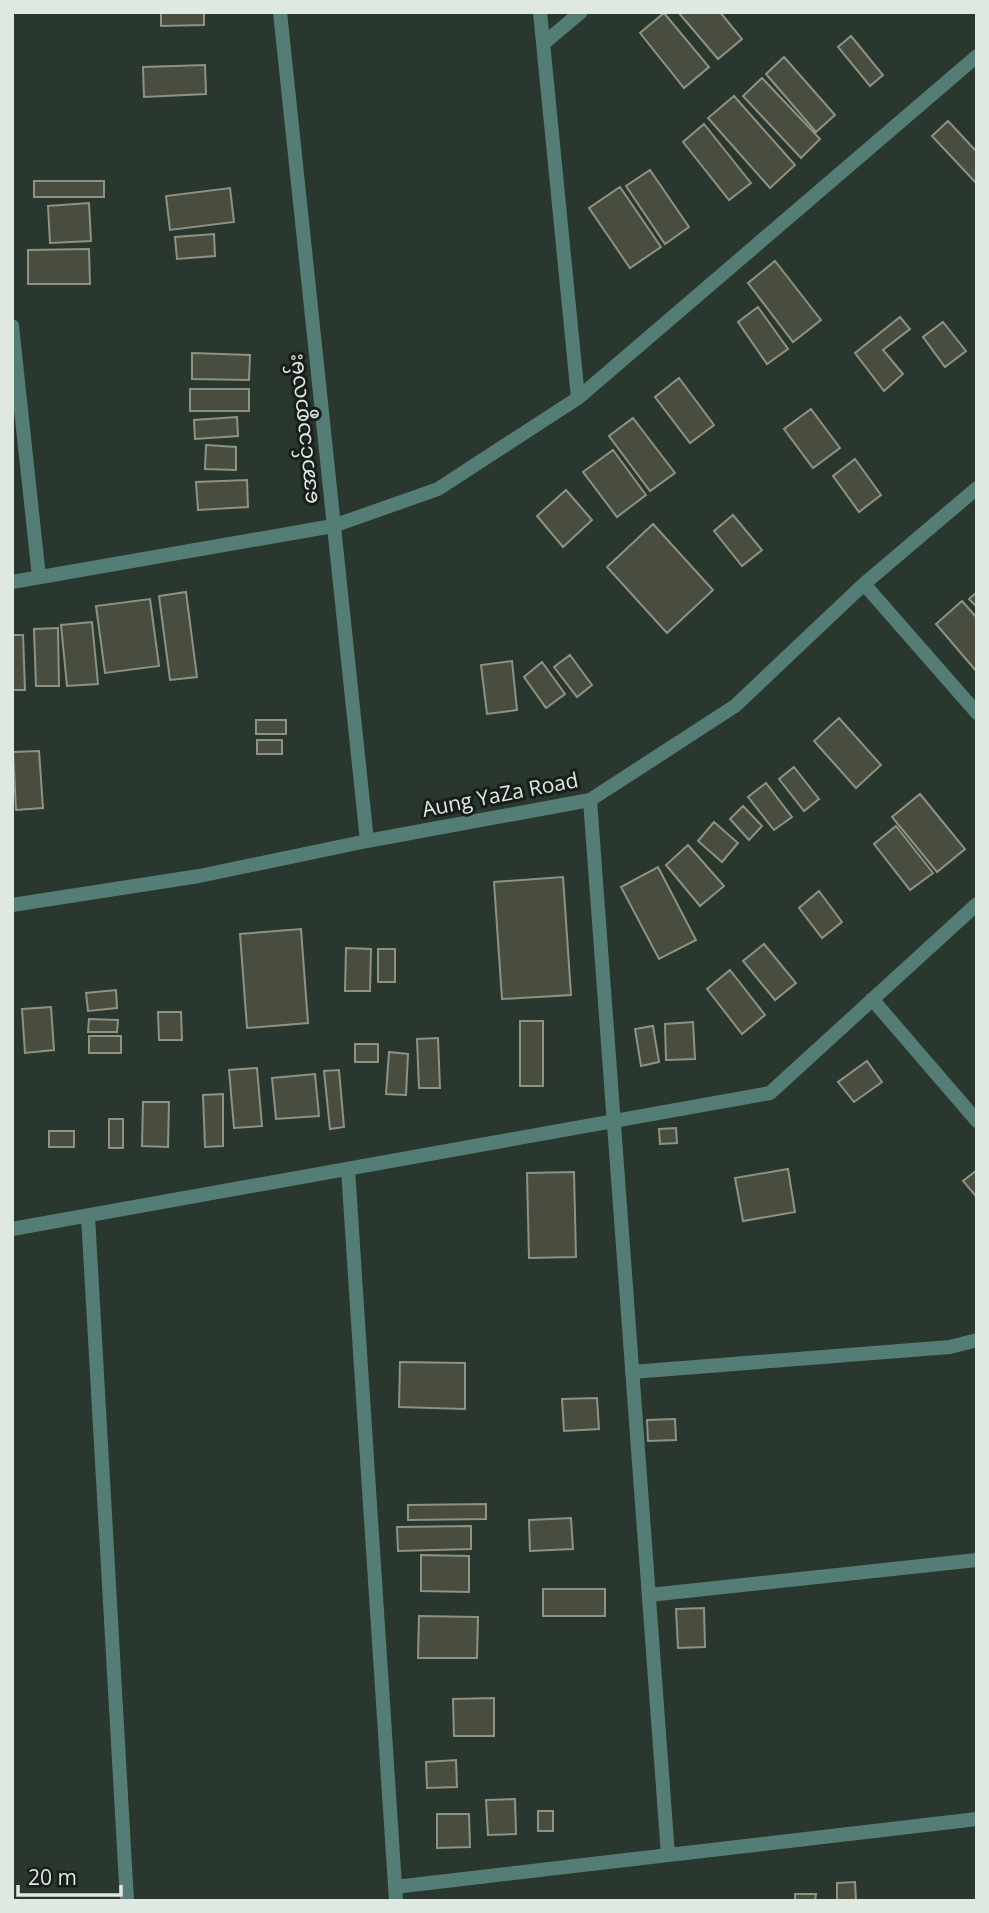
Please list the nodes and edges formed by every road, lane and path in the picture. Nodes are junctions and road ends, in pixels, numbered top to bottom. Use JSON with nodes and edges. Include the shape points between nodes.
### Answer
{"nodes":[{"id":1,"x":279,"y":12,"type":"edge"},
{"id":2,"x":540,"y":12,"type":"edge"},
{"id":3,"x":581,"y":12,"type":"edge"},
{"id":4,"x":543,"y":44,"type":"junction"},
{"id":5,"x":977,"y":56,"type":"edge"},
{"id":6,"x":12,"y":326,"type":"edge"},
{"id":7,"x":578,"y":398,"type":"junction"},
{"id":8,"x":977,"y":488,"type":"edge"},
{"id":9,"x":333,"y":526,"type":"junction"},
{"id":10,"x":39,"y":577,"type":"junction"},
{"id":11,"x":12,"y":582,"type":"edge"},
{"id":12,"x":864,"y":584,"type":"junction"},
{"id":13,"x":977,"y":713,"type":"edge"},
{"id":14,"x":590,"y":800,"type":"junction"},
{"id":15,"x":367,"y":841,"type":"junction"},
{"id":16,"x":977,"y":904,"type":"edge"},
{"id":17,"x":12,"y":905,"type":"edge"},
{"id":18,"x":872,"y":999,"type":"junction"},
{"id":19,"x":613,"y":1121,"type":"junction"},
{"id":20,"x":977,"y":1121,"type":"edge"},
{"id":21,"x":348,"y":1169,"type":"junction"},
{"id":22,"x":88,"y":1216,"type":"junction"},
{"id":23,"x":12,"y":1230,"type":"edge"},
{"id":24,"x":977,"y":1340,"type":"edge"},
{"id":25,"x":632,"y":1372,"type":"junction"},
{"id":26,"x":977,"y":1560,"type":"edge"},
{"id":27,"x":649,"y":1595,"type":"junction"},
{"id":28,"x":977,"y":1819,"type":"edge"},
{"id":29,"x":668,"y":1855,"type":"junction"},
{"id":30,"x":396,"y":1894,"type":"edge"},
{"id":31,"x":127,"y":1901,"type":"edge"}],
"edges":[{"from":1,"to":9,"type":"street","name":"အောင်သစ္စာလမ်း"},
{"from":2,"to":4,"type":"street"},
{"from":3,"to":4,"type":"street"},
{"from":4,"to":7,"type":"street"},
{"from":5,"to":7,"type":"street"},
{"from":6,"to":10,"type":"street"},
{"from":7,"to":9,"type":"street","via":[[438,489]]},
{"from":8,"to":12,"type":"street","name":"Aung YaZa Road"},
{"from":9,"to":10,"type":"street"},
{"from":9,"to":15,"type":"street","name":"အောင်သစ္စာလမ်း"},
{"from":10,"to":11,"type":"street"},
{"from":12,"to":13,"type":"street"},
{"from":12,"to":14,"type":"street","name":"Aung YaZa Road","via":[[736,706]]},
{"from":14,"to":15,"type":"street","name":"Aung YaZa Road"},
{"from":14,"to":19,"type":"street"},
{"from":15,"to":17,"type":"street","name":"Aung YaZa Road","via":[[199,876]]},
{"from":16,"to":18,"type":"street"},
{"from":18,"to":19,"type":"street","via":[[769,1093]]},
{"from":18,"to":20,"type":"street"},
{"from":19,"to":21,"type":"street"},
{"from":19,"to":25,"type":"street"},
{"from":21,"to":22,"type":"street"},
{"from":21,"to":30,"type":"street"},
{"from":22,"to":23,"type":"street"},
{"from":22,"to":31,"type":"street"},
{"from":24,"to":25,"type":"street","via":[[950,1347]]},
{"from":25,"to":27,"type":"street"},
{"from":26,"to":27,"type":"street"},
{"from":27,"to":29,"type":"street"},
{"from":28,"to":29,"type":"street"},
{"from":29,"to":30,"type":"street"}]}
